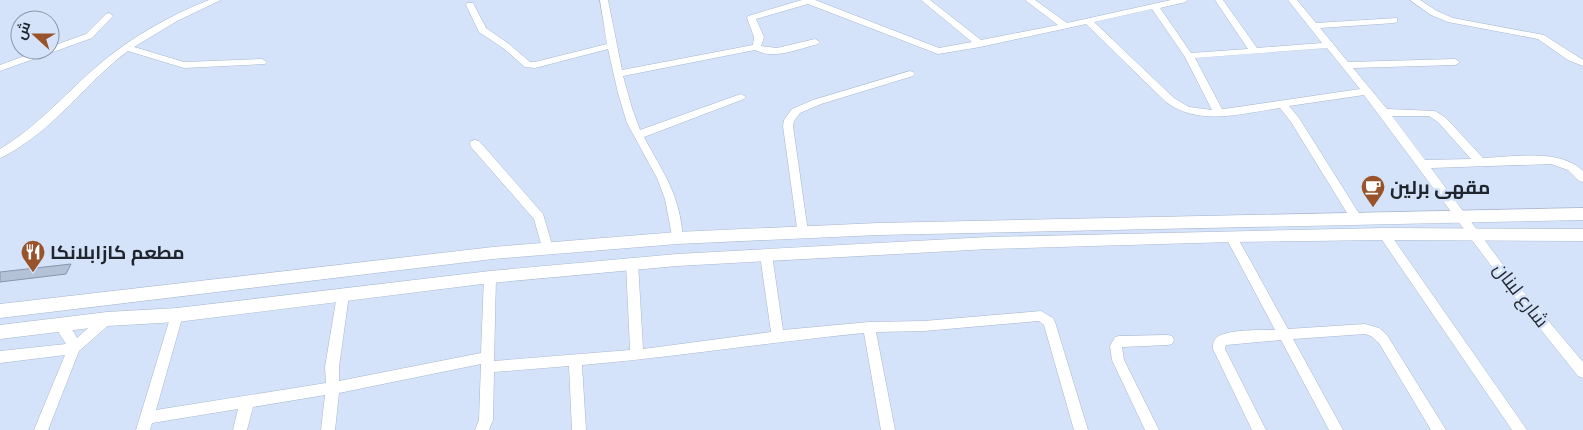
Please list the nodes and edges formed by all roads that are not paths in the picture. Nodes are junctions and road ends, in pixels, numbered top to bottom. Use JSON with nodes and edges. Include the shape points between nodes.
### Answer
{"nodes":[{"id":1,"x":217,"y":0,"type":"edge"},
{"id":2,"x":604,"y":0,"type":"edge"},
{"id":3,"x":808,"y":0,"type":"edge"},
{"id":4,"x":925,"y":0,"type":"edge"},
{"id":5,"x":1029,"y":0,"type":"edge"},
{"id":6,"x":1130,"y":0,"type":"edge"},
{"id":7,"x":1183,"y":0,"type":"edge"},
{"id":8,"x":1219,"y":0,"type":"edge"},
{"id":9,"x":1292,"y":0,"type":"edge"},
{"id":10,"x":1414,"y":0,"type":"edge"},
{"id":11,"x":470,"y":5,"type":"dead end"},
{"id":12,"x":1154,"y":6,"type":"junction"},
{"id":13,"x":1143,"y":8,"type":"junction"},
{"id":14,"x":109,"y":16,"type":"dead end"},
{"id":15,"x":1394,"y":20,"type":"dead end"},
{"id":16,"x":1088,"y":21,"type":"junction"},
{"id":17,"x":1066,"y":26,"type":"junction"},
{"id":18,"x":1316,"y":26,"type":"junction"},
{"id":19,"x":815,"y":42,"type":"dead end"},
{"id":20,"x":980,"y":44,"type":"junction"},
{"id":21,"x":613,"y":45,"type":"junction"},
{"id":22,"x":1330,"y":45,"type":"junction"},
{"id":23,"x":60,"y":46,"type":"edge"},
{"id":24,"x":756,"y":47,"type":"junction"},
{"id":25,"x":127,"y":48,"type":"junction"},
{"id":26,"x":1254,"y":51,"type":"junction"},
{"id":27,"x":1189,"y":56,"type":"junction"},
{"id":28,"x":21,"y":60,"type":"edge"},
{"id":29,"x":262,"y":62,"type":"dead end"},
{"id":30,"x":1455,"y":62,"type":"dead end"},
{"id":31,"x":1583,"y":63,"type":"edge"},
{"id":32,"x":1346,"y":64,"type":"junction"},
{"id":33,"x":1,"y":67,"type":"edge"},
{"id":34,"x":618,"y":74,"type":"junction"},
{"id":35,"x":910,"y":74,"type":"dead end"},
{"id":36,"x":1367,"y":91,"type":"junction"},
{"id":37,"x":741,"y":97,"type":"dead end"},
{"id":38,"x":1282,"y":104,"type":"junction"},
{"id":39,"x":1218,"y":112,"type":"junction"},
{"id":40,"x":1384,"y":112,"type":"junction"},
{"id":41,"x":638,"y":135,"type":"junction"},
{"id":42,"x":475,"y":144,"type":"dead end"},
{"id":43,"x":0,"y":154,"type":"edge"},
{"id":44,"x":1479,"y":162,"type":"junction"},
{"id":45,"x":1423,"y":164,"type":"junction"},
{"id":46,"x":1583,"y":178,"type":"edge"},
{"id":47,"x":1583,"y":214,"type":"edge"},
{"id":48,"x":1460,"y":216,"type":"junction"},
{"id":49,"x":1356,"y":218,"type":"junction"},
{"id":50,"x":802,"y":232,"type":"junction"},
{"id":51,"x":1384,"y":234,"type":"junction"},
{"id":52,"x":1583,"y":234,"type":"edge"},
{"id":53,"x":1474,"y":235,"type":"junction"},
{"id":54,"x":1231,"y":236,"type":"junction"},
{"id":55,"x":677,"y":238,"type":"junction"},
{"id":56,"x":547,"y":248,"type":"junction"},
{"id":57,"x":766,"y":255,"type":"junction"},
{"id":58,"x":632,"y":263,"type":"junction"},
{"id":59,"x":490,"y":277,"type":"junction"},
{"id":60,"x":343,"y":295,"type":"junction"},
{"id":61,"x":0,"y":311,"type":"edge"},
{"id":62,"x":177,"y":315,"type":"junction"},
{"id":63,"x":107,"y":319,"type":"junction"},
{"id":64,"x":60,"y":325,"type":"junction"},
{"id":65,"x":869,"y":327,"type":"junction"},
{"id":66,"x":0,"y":332,"type":"edge"},
{"id":67,"x":1286,"y":334,"type":"junction"},
{"id":68,"x":778,"y":336,"type":"junction"},
{"id":69,"x":1168,"y":340,"type":"dead end"},
{"id":70,"x":74,"y":348,"type":"junction"},
{"id":71,"x":637,"y":355,"type":"junction"},
{"id":72,"x":0,"y":357,"type":"edge"},
{"id":73,"x":575,"y":361,"type":"junction"},
{"id":74,"x":487,"y":362,"type":"junction"},
{"id":75,"x":1583,"y":372,"type":"edge"},
{"id":76,"x":333,"y":388,"type":"junction"},
{"id":77,"x":247,"y":402,"type":"junction"},
{"id":78,"x":145,"y":424,"type":"edge"},
{"id":79,"x":41,"y":430,"type":"edge"},
{"id":80,"x":240,"y":430,"type":"edge"},
{"id":81,"x":328,"y":430,"type":"edge"},
{"id":82,"x":482,"y":430,"type":"edge"},
{"id":83,"x":579,"y":430,"type":"edge"},
{"id":84,"x":888,"y":430,"type":"edge"},
{"id":85,"x":1081,"y":430,"type":"edge"},
{"id":86,"x":1152,"y":430,"type":"edge"},
{"id":87,"x":1259,"y":430,"type":"edge"},
{"id":88,"x":1336,"y":430,"type":"edge"},
{"id":89,"x":1439,"y":430,"type":"edge"},
{"id":90,"x":1520,"y":430,"type":"edge"}],
"edges":[{"from":1,"to":25,"type":"street","via":[[181,15]]},
{"from":2,"to":21,"type":"street"},
{"from":3,"to":20,"type":"street","via":[[935,51]]},
{"from":3,"to":24,"type":"street","via":[[751,18],[759,37]]},
{"from":4,"to":20,"type":"street"},
{"from":5,"to":17,"type":"street"},
{"from":6,"to":13,"type":"street"},
{"from":7,"to":12,"type":"street"},
{"from":8,"to":26,"type":"street"},
{"from":9,"to":18,"type":"street","name":"شارع لبنان"},
{"from":10,"to":31,"type":"street","via":[[1451,20],[1541,37],[1566,56]]},
{"from":11,"to":21,"type":"street","via":[[482,30],[528,65]]},
{"from":12,"to":13,"type":"street"},
{"from":12,"to":27,"type":"street"},
{"from":13,"to":16,"type":"street"},
{"from":14,"to":23,"type":"street","via":[[89,36]]},
{"from":15,"to":18,"type":"street"},
{"from":16,"to":17,"type":"street"},
{"from":16,"to":39,"type":"street","via":[[1170,100],[1192,112]]},
{"from":17,"to":20,"type":"street"},
{"from":18,"to":22,"type":"street","name":"شارع لبنان"},
{"from":19,"to":24,"type":"street","via":[[771,52],[760,51]]},
{"from":21,"to":34,"type":"street"},
{"from":22,"to":26,"type":"street"},
{"from":22,"to":32,"type":"street","name":"شارع لبنان"},
{"from":24,"to":34,"type":"street"},
{"from":25,"to":29,"type":"street","via":[[184,65]]},
{"from":25,"to":43,"type":"street","via":[[96,72],[52,117]]},
{"from":26,"to":27,"type":"street"},
{"from":27,"to":39,"type":"street"},
{"from":28,"to":33,"type":"street"},
{"from":30,"to":32,"type":"street"},
{"from":32,"to":36,"type":"street","name":"شارع لبنان"},
{"from":34,"to":41,"type":"street"},
{"from":35,"to":50,"type":"street","via":[[818,102],[796,111],[792,116],[788,126]]},
{"from":36,"to":38,"type":"street"},
{"from":36,"to":40,"type":"street","name":"شارع لبنان"},
{"from":37,"to":41,"type":"street"},
{"from":38,"to":39,"type":"street"},
{"from":38,"to":49,"type":"street"},
{"from":40,"to":44,"type":"street","via":[[1430,113],[1442,120]]},
{"from":40,"to":45,"type":"street","name":"شارع لبنان"},
{"from":41,"to":55,"type":"street","via":[[667,188],[675,212]]},
{"from":42,"to":56,"type":"street","via":[[539,217]]},
{"from":44,"to":45,"type":"street"},
{"from":44,"to":46,"type":"street","via":[[1551,160],[1572,167]]},
{"from":45,"to":48,"type":"street","name":"شارع لبنان"},
{"from":47,"to":48,"type":"main road"},
{"from":48,"to":49,"type":"main road"},
{"from":48,"to":53,"type":"street","name":"شارع لبنان"},
{"from":49,"to":50,"type":"main road"},
{"from":50,"to":55,"type":"main road"},
{"from":51,"to":53,"type":"main road"},
{"from":51,"to":54,"type":"main road"},
{"from":51,"to":90,"type":"street"},
{"from":52,"to":53,"type":"main road"},
{"from":53,"to":75,"type":"street","name":"شارع لبنان"},
{"from":54,"to":57,"type":"main road","via":[[988,243]]},
{"from":54,"to":67,"type":"street"},
{"from":55,"to":56,"type":"main road"},
{"from":56,"to":61,"type":"main road"},
{"from":57,"to":58,"type":"main road"},
{"from":57,"to":68,"type":"street"},
{"from":58,"to":59,"type":"main road"},
{"from":58,"to":71,"type":"street"},
{"from":59,"to":60,"type":"main road"},
{"from":59,"to":74,"type":"street"},
{"from":60,"to":62,"type":"main road"},
{"from":60,"to":76,"type":"street","via":[[332,367]]},
{"from":62,"to":63,"type":"main road"},
{"from":62,"to":78,"type":"street"},
{"from":63,"to":64,"type":"main road"},
{"from":63,"to":70,"type":"street"},
{"from":64,"to":66,"type":"main road"},
{"from":64,"to":70,"type":"street"},
{"from":65,"to":68,"type":"street"},
{"from":65,"to":84,"type":"street"},
{"from":65,"to":85,"type":"street","via":[[924,326],[1041,316],[1049,322]]},
{"from":67,"to":87,"type":"street","via":[[1226,338],[1220,342],[1219,348]]},
{"from":67,"to":88,"type":"street"},
{"from":67,"to":89,"type":"street","via":[[1365,329],[1375,332],[1383,339]]},
{"from":68,"to":71,"type":"street"},
{"from":69,"to":86,"type":"street","via":[[1120,341],[1116,346],[1118,360]]},
{"from":70,"to":72,"type":"street"},
{"from":70,"to":79,"type":"street"},
{"from":71,"to":73,"type":"street"},
{"from":73,"to":74,"type":"street"},
{"from":73,"to":83,"type":"street"},
{"from":74,"to":76,"type":"street"},
{"from":74,"to":82,"type":"street","via":[[486,420]]},
{"from":76,"to":77,"type":"street"},
{"from":76,"to":81,"type":"street"},
{"from":77,"to":78,"type":"street"},
{"from":77,"to":80,"type":"street"}]}
